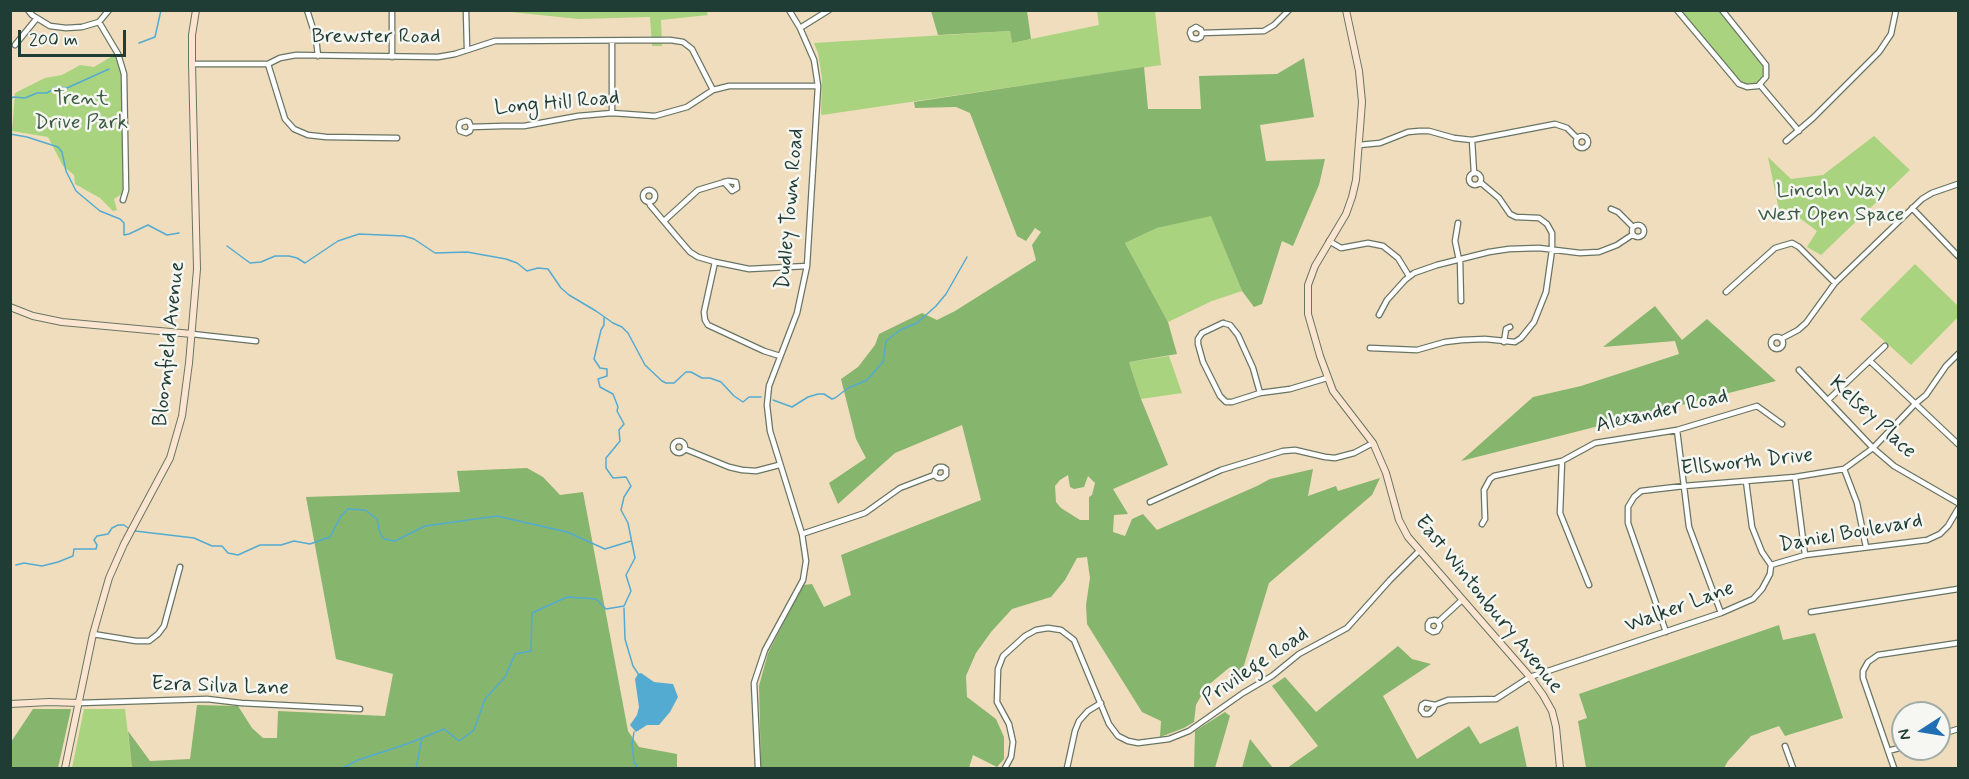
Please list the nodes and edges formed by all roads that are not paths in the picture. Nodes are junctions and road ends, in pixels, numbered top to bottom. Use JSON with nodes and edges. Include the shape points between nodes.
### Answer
{"nodes":[{"id":1,"x":28,"y":10,"type":"edge"},
{"id":2,"x":109,"y":10,"type":"edge"},
{"id":3,"x":196,"y":10,"type":"edge"},
{"id":4,"x":307,"y":10,"type":"edge"},
{"id":5,"x":392,"y":10,"type":"edge"},
{"id":6,"x":466,"y":10,"type":"edge"},
{"id":7,"x":789,"y":10,"type":"edge"},
{"id":8,"x":829,"y":10,"type":"edge"},
{"id":9,"x":1289,"y":10,"type":"edge"},
{"id":10,"x":1346,"y":10,"type":"edge"},
{"id":11,"x":1677,"y":10,"type":"edge"},
{"id":12,"x":1722,"y":10,"type":"edge"},
{"id":13,"x":1896,"y":10,"type":"edge"},
{"id":14,"x":37,"y":18,"type":"junction"},
{"id":15,"x":99,"y":22,"type":"junction"},
{"id":16,"x":800,"y":28,"type":"junction"},
{"id":17,"x":1202,"y":33,"type":"dead end"},
{"id":18,"x":612,"y":42,"type":"junction"},
{"id":19,"x":15,"y":45,"type":"dead end"},
{"id":20,"x":467,"y":49,"type":"junction"},
{"id":21,"x":318,"y":56,"type":"junction"},
{"id":22,"x":392,"y":57,"type":"junction"},
{"id":23,"x":192,"y":64,"type":"junction"},
{"id":24,"x":268,"y":64,"type":"junction"},
{"id":25,"x":1760,"y":85,"type":"junction"},
{"id":26,"x":818,"y":86,"type":"junction"},
{"id":27,"x":712,"y":90,"type":"junction"},
{"id":28,"x":612,"y":113,"type":"junction"},
{"id":29,"x":471,"y":126,"type":"dead end"},
{"id":30,"x":1799,"y":131,"type":"junction"},
{"id":31,"x":398,"y":138,"type":"dead end"},
{"id":32,"x":1577,"y":138,"type":"dead end"},
{"id":33,"x":1472,"y":140,"type":"junction"},
{"id":34,"x":1786,"y":141,"type":"dead end"},
{"id":35,"x":1359,"y":145,"type":"junction"},
{"id":36,"x":1474,"y":173,"type":"junction"},
{"id":37,"x":724,"y":182,"type":"dead end"},
{"id":38,"x":1480,"y":182,"type":"junction"},
{"id":39,"x":1959,"y":184,"type":"edge"},
{"id":40,"x":123,"y":200,"type":"dead end"},
{"id":41,"x":649,"y":202,"type":"dead end"},
{"id":42,"x":1912,"y":208,"type":"junction"},
{"id":43,"x":1611,"y":209,"type":"dead end"},
{"id":44,"x":664,"y":221,"type":"junction"},
{"id":45,"x":1458,"y":224,"type":"dead end"},
{"id":46,"x":1633,"y":227,"type":"junction"},
{"id":47,"x":1632,"y":234,"type":"junction"},
{"id":48,"x":1329,"y":241,"type":"junction"},
{"id":49,"x":1552,"y":250,"type":"junction"},
{"id":50,"x":1959,"y":256,"type":"edge"},
{"id":51,"x":1459,"y":259,"type":"junction"},
{"id":52,"x":715,"y":262,"type":"junction"},
{"id":53,"x":807,"y":266,"type":"junction"},
{"id":54,"x":1410,"y":276,"type":"junction"},
{"id":55,"x":1835,"y":283,"type":"junction"},
{"id":56,"x":1726,"y":292,"type":"dead end"},
{"id":57,"x":1461,"y":301,"type":"dead end"},
{"id":58,"x":10,"y":307,"type":"edge"},
{"id":59,"x":1379,"y":315,"type":"dead end"},
{"id":60,"x":1510,"y":327,"type":"dead end"},
{"id":61,"x":192,"y":334,"type":"junction"},
{"id":62,"x":1782,"y":339,"type":"dead end"},
{"id":63,"x":256,"y":341,"type":"dead end"},
{"id":64,"x":1504,"y":342,"type":"junction"},
{"id":65,"x":1885,"y":346,"type":"dead end"},
{"id":66,"x":1370,"y":348,"type":"dead end"},
{"id":67,"x":1959,"y":354,"type":"edge"},
{"id":68,"x":780,"y":356,"type":"junction"},
{"id":69,"x":1870,"y":361,"type":"junction"},
{"id":70,"x":1799,"y":370,"type":"dead end"},
{"id":71,"x":1327,"y":378,"type":"junction"},
{"id":72,"x":1260,"y":393,"type":"junction"},
{"id":73,"x":1828,"y":400,"type":"junction"},
{"id":74,"x":1915,"y":404,"type":"junction"},
{"id":75,"x":1782,"y":424,"type":"dead end"},
{"id":76,"x":1677,"y":430,"type":"junction"},
{"id":77,"x":1373,"y":442,"type":"junction"},
{"id":78,"x":1959,"y":444,"type":"edge"},
{"id":79,"x":1873,"y":448,"type":"junction"},
{"id":80,"x":684,"y":449,"type":"dead end"},
{"id":81,"x":1562,"y":461,"type":"junction"},
{"id":82,"x":779,"y":465,"type":"junction"},
{"id":83,"x":1844,"y":469,"type":"junction"},
{"id":84,"x":934,"y":475,"type":"dead end"},
{"id":85,"x":1795,"y":477,"type":"junction"},
{"id":86,"x":1746,"y":481,"type":"junction"},
{"id":87,"x":1684,"y":486,"type":"junction"},
{"id":88,"x":1150,"y":502,"type":"dead end"},
{"id":89,"x":1959,"y":503,"type":"edge"},
{"id":90,"x":1959,"y":509,"type":"edge"},
{"id":91,"x":1482,"y":524,"type":"dead end"},
{"id":92,"x":802,"y":534,"type":"junction"},
{"id":93,"x":1866,"y":547,"type":"junction"},
{"id":94,"x":1419,"y":551,"type":"junction"},
{"id":95,"x":1805,"y":555,"type":"junction"},
{"id":96,"x":1771,"y":565,"type":"junction"},
{"id":97,"x":180,"y":567,"type":"dead end"},
{"id":98,"x":1589,"y":585,"type":"dead end"},
{"id":99,"x":1959,"y":589,"type":"edge"},
{"id":100,"x":1462,"y":600,"type":"junction"},
{"id":101,"x":1811,"y":612,"type":"dead end"},
{"id":102,"x":1721,"y":613,"type":"junction"},
{"id":103,"x":1438,"y":622,"type":"dead end"},
{"id":104,"x":1666,"y":632,"type":"junction"},
{"id":105,"x":93,"y":634,"type":"junction"},
{"id":106,"x":1959,"y":644,"type":"edge"},
{"id":107,"x":1530,"y":677,"type":"junction"},
{"id":108,"x":79,"y":703,"type":"junction"},
{"id":109,"x":10,"y":704,"type":"edge"},
{"id":110,"x":1101,"y":704,"type":"junction"},
{"id":111,"x":1435,"y":705,"type":"dead end"},
{"id":112,"x":360,"y":710,"type":"dead end"},
{"id":113,"x":1785,"y":746,"type":"dead end"},
{"id":114,"x":1891,"y":751,"type":"edge"},
{"id":115,"x":1888,"y":752,"type":"junction"},
{"id":116,"x":65,"y":768,"type":"edge"},
{"id":117,"x":758,"y":768,"type":"edge"},
{"id":118,"x":1005,"y":768,"type":"edge"},
{"id":119,"x":1067,"y":768,"type":"edge"},
{"id":120,"x":1560,"y":768,"type":"edge"},
{"id":121,"x":1793,"y":768,"type":"edge"},
{"id":122,"x":1894,"y":768,"type":"edge"}],
"edges":[{"from":1,"to":14,"type":"street"},
{"from":2,"to":15,"type":"street"},
{"from":3,"to":23,"type":"main road","name":"Bloomfield Avenue"},
{"from":4,"to":21,"type":"street"},
{"from":5,"to":22,"type":"street"},
{"from":6,"to":20,"type":"street"},
{"from":7,"to":16,"type":"street","name":"Dudley Town Road"},
{"from":8,"to":16,"type":"street"},
{"from":9,"to":17,"type":"street","via":[[1263,31]]},
{"from":10,"to":35,"type":"main road","name":"East Wintonbury Avenue","via":[[1362,87]]},
{"from":11,"to":25,"type":"street","via":[[1739,84]]},
{"from":12,"to":25,"type":"street","via":[[1765,63],[1766,75]]},
{"from":13,"to":30,"type":"street","via":[[1893,30],[1881,50]]},
{"from":14,"to":15,"type":"street","via":[[50,26],[66,28]]},
{"from":14,"to":19,"type":"street"},
{"from":15,"to":40,"type":"street","via":[[118,54],[124,74]]},
{"from":16,"to":26,"type":"street","name":"Dudley Town Road","via":[[814,60]]},
{"from":18,"to":20,"type":"street","name":"Brewster Road","via":[[495,40]]},
{"from":18,"to":27,"type":"street","name":"Brewster Road","via":[[683,42],[692,49]]},
{"from":18,"to":28,"type":"street"},
{"from":20,"to":22,"type":"street","name":"Brewster Road","via":[[438,57]]},
{"from":21,"to":22,"type":"street","name":"Brewster Road"},
{"from":21,"to":24,"type":"street","name":"Brewster Road","via":[[296,55]]},
{"from":23,"to":24,"type":"street","name":"Brewster Road"},
{"from":23,"to":61,"type":"main road","name":"Bloomfield Avenue","via":[[196,269]]},
{"from":24,"to":31,"type":"street","via":[[285,119],[294,129],[326,137]]},
{"from":25,"to":30,"type":"street"},
{"from":26,"to":27,"type":"street","name":"Long Hill Road","via":[[748,85]]},
{"from":26,"to":53,"type":"street","name":"Dudley Town Road"},
{"from":27,"to":28,"type":"street","name":"Long Hill Road","via":[[687,107],[669,113]]},
{"from":28,"to":29,"type":"street","name":"Long Hill Road","via":[[524,126]]},
{"from":30,"to":34,"type":"street"},
{"from":32,"to":33,"type":"street","via":[[1567,128],[1555,124]]},
{"from":33,"to":35,"type":"street","via":[[1419,130],[1380,143]]},
{"from":33,"to":36,"type":"street"},
{"from":35,"to":48,"type":"main road","name":"East Wintonbury Avenue","via":[[1352,197]]},
{"from":36,"to":38,"type":"street","via":[[1480,176]]},
{"from":36,"to":38,"type":"street","via":[[1469,176],[1470,182]]},
{"from":37,"to":44,"type":"street","via":[[698,190]]},
{"from":38,"to":49,"type":"street","via":[[1510,214],[1539,218],[1547,224],[1552,233]]},
{"from":39,"to":42,"type":"street","via":[[1932,193]]},
{"from":41,"to":44,"type":"street"},
{"from":42,"to":50,"type":"street"},
{"from":42,"to":55,"type":"street"},
{"from":43,"to":46,"type":"street"},
{"from":44,"to":52,"type":"street","via":[[690,252]]},
{"from":45,"to":51,"type":"street","via":[[1455,241]]},
{"from":46,"to":47,"type":"street"},
{"from":46,"to":47,"type":"street","via":[[1641,226],[1644,233],[1640,237]]},
{"from":47,"to":49,"type":"street","via":[[1599,252]]},
{"from":48,"to":54,"type":"street","via":[[1341,248],[1368,243],[1383,246],[1398,258]]},
{"from":48,"to":71,"type":"main road","name":"East Wintonbury Avenue","via":[[1312,271],[1307,299]]},
{"from":49,"to":51,"type":"street","via":[[1509,249]]},
{"from":49,"to":64,"type":"street","via":[[1546,292],[1534,322],[1518,340]]},
{"from":51,"to":54,"type":"street"},
{"from":51,"to":57,"type":"street"},
{"from":52,"to":53,"type":"street","via":[[749,269]]},
{"from":52,"to":68,"type":"street","via":[[705,320],[713,328]]},
{"from":53,"to":68,"type":"street","name":"Dudley Town Road","via":[[797,313]]},
{"from":54,"to":59,"type":"street","via":[[1387,300]]},
{"from":55,"to":56,"type":"street","via":[[1792,243],[1776,248]]},
{"from":55,"to":62,"type":"street","via":[[1806,324]]},
{"from":58,"to":61,"type":"main road","via":[[54,321]]},
{"from":60,"to":64,"type":"street"},
{"from":61,"to":63,"type":"street"},
{"from":61,"to":105,"type":"main road","name":"Bloomfield Avenue","via":[[185,402],[176,442],[115,564]]},
{"from":64,"to":66,"type":"street","via":[[1462,340],[1417,350]]},
{"from":65,"to":69,"type":"street"},
{"from":67,"to":74,"type":"street","name":"Ellsworth Drive"},
{"from":68,"to":82,"type":"street","name":"Dudley Town Road","via":[[767,405]]},
{"from":69,"to":73,"type":"street"},
{"from":69,"to":74,"type":"street"},
{"from":70,"to":73,"type":"street","name":"Kelsey Place"},
{"from":71,"to":72,"type":"street"},
{"from":71,"to":77,"type":"main road","name":"East Wintonbury Avenue"},
{"from":72,"to":72,"type":"street","via":[[1253,368],[1233,328],[1222,323],[1202,333],[1198,344],[1203,362],[1223,400],[1232,402]]},
{"from":73,"to":79,"type":"street","name":"Kelsey Place"},
{"from":74,"to":78,"type":"street"},
{"from":74,"to":79,"type":"street","name":"Ellsworth Drive"},
{"from":75,"to":76,"type":"street","name":"Alexander Road","via":[[1757,406]]},
{"from":76,"to":81,"type":"street","name":"Alexander Road","via":[[1594,443]]},
{"from":76,"to":87,"type":"street"},
{"from":77,"to":88,"type":"street","via":[[1335,458],[1283,451],[1221,470]]},
{"from":77,"to":94,"type":"main road","name":"East Wintonbury Avenue","via":[[1403,528]]},
{"from":79,"to":83,"type":"street","name":"Ellsworth Drive"},
{"from":79,"to":89,"type":"street","name":"Kelsey Place","via":[[1894,466]]},
{"from":80,"to":82,"type":"street","via":[[742,470]]},
{"from":81,"to":91,"type":"street","name":"Alexander Road","via":[[1490,479],[1484,490]]},
{"from":81,"to":98,"type":"street","via":[[1560,513]]},
{"from":82,"to":92,"type":"street","name":"Dudley Town Road"},
{"from":83,"to":85,"type":"street","name":"Ellsworth Drive"},
{"from":83,"to":93,"type":"street","via":[[1857,503]]},
{"from":84,"to":92,"type":"street","via":[[900,488],[865,513]]},
{"from":85,"to":86,"type":"street","name":"Ellsworth Drive"},
{"from":85,"to":95,"type":"street"},
{"from":86,"to":87,"type":"street","name":"Ellsworth Drive"},
{"from":86,"to":96,"type":"street","via":[[1752,527]]},
{"from":87,"to":102,"type":"street","via":[[1689,527]]},
{"from":87,"to":104,"type":"street","name":"Ellsworth Drive","via":[[1641,491],[1628,507],[1628,523]]},
{"from":90,"to":93,"type":"street","name":"Daniel Boulevard","via":[[1940,534],[1927,540]]},
{"from":92,"to":117,"type":"street","name":"Dudley Town Road","via":[[806,561],[803,580],[765,650],[754,683]]},
{"from":93,"to":95,"type":"street","name":"Daniel Boulevard"},
{"from":94,"to":100,"type":"main road","name":"East Wintonbury Avenue"},
{"from":94,"to":110,"type":"street","name":"Privilege Road","via":[[1347,628],[1299,654],[1182,735],[1144,743],[1128,741],[1113,731]]},
{"from":95,"to":96,"type":"street","name":"Daniel Boulevard"},
{"from":96,"to":102,"type":"street","name":"Walker Lane","via":[[1770,574],[1753,599]]},
{"from":97,"to":105,"type":"street","via":[[164,626],[158,634],[136,641]]},
{"from":99,"to":101,"type":"street"},
{"from":100,"to":103,"type":"street"},
{"from":100,"to":107,"type":"main road","name":"East Wintonbury Avenue"},
{"from":102,"to":104,"type":"street","name":"Walker Lane"},
{"from":104,"to":107,"type":"street","name":"Walker Lane"},
{"from":105,"to":108,"type":"main road","name":"Bloomfield Avenue"},
{"from":106,"to":115,"type":"street","via":[[1878,655],[1868,663],[1863,678]]},
{"from":107,"to":111,"type":"street","name":"Walker Lane","via":[[1496,699],[1448,700]]},
{"from":107,"to":120,"type":"main road","name":"East Wintonbury Avenue","via":[[1552,711]]},
{"from":108,"to":109,"type":"main road"},
{"from":108,"to":112,"type":"street","name":"Ezra Silva Lane","via":[[207,699]]},
{"from":108,"to":116,"type":"main road","name":"Bloomfield Avenue"},
{"from":110,"to":118,"type":"street","name":"Privilege Road","via":[[1070,635],[1048,628],[1025,636],[1003,656],[998,669],[997,702],[1009,723],[1013,742]]},
{"from":110,"to":119,"type":"street","via":[[1079,721]]},
{"from":113,"to":121,"type":"street"},
{"from":114,"to":115,"type":"street"},
{"from":115,"to":122,"type":"street"}]}
